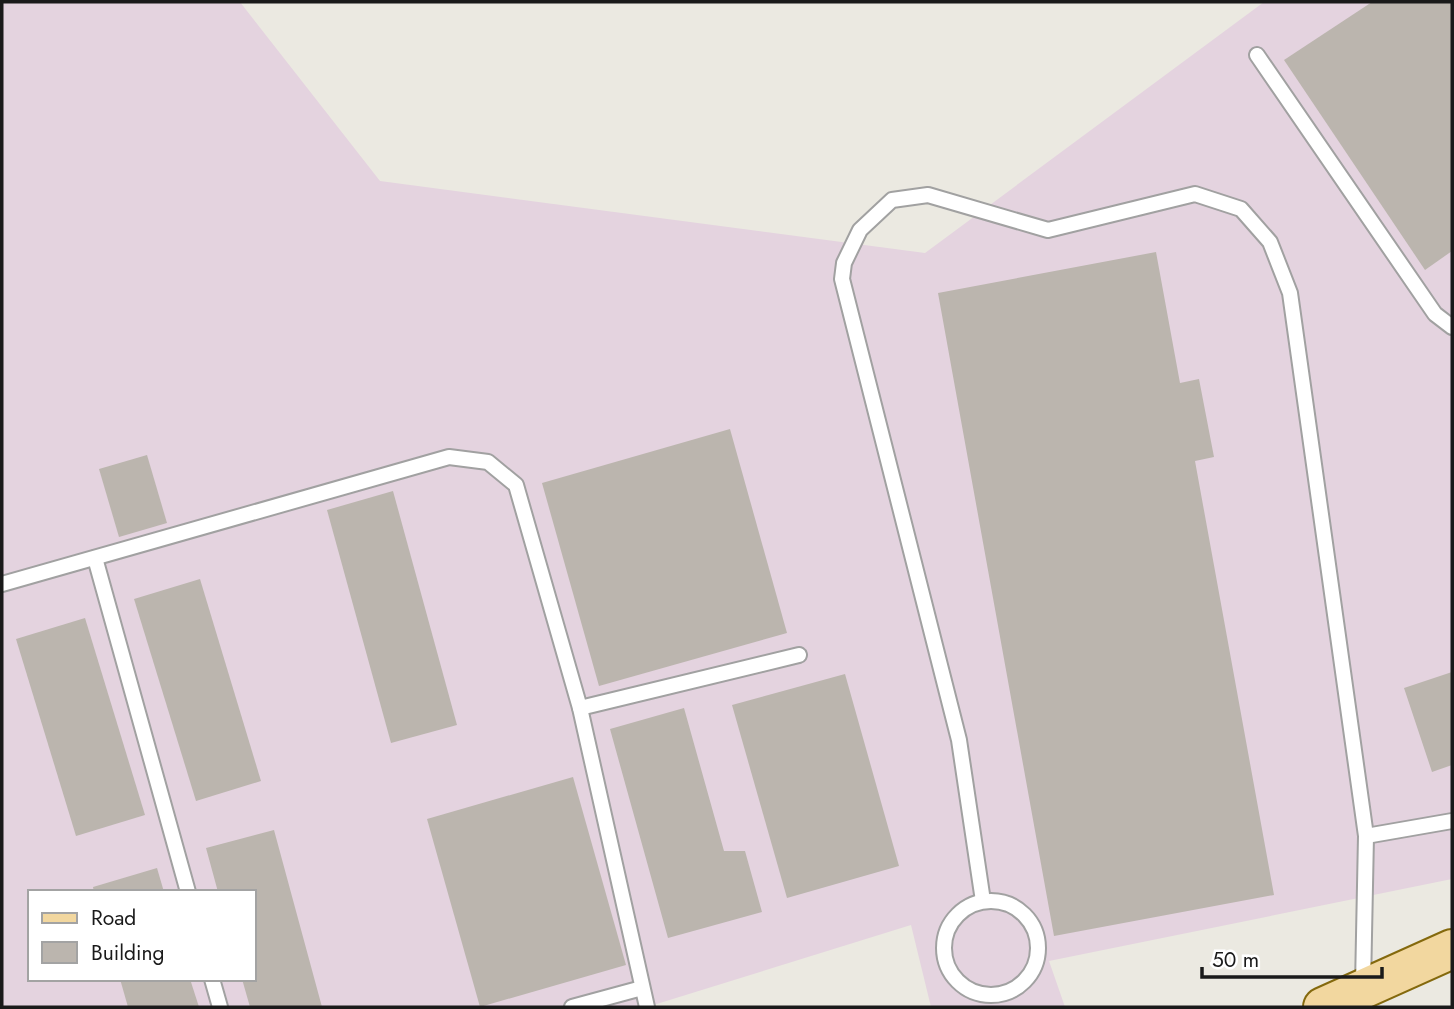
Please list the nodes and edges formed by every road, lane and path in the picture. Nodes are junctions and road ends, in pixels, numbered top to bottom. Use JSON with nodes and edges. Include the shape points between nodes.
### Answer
{"nodes":[{"id":1,"x":1257,"y":55,"type":"dead end"},
{"id":2,"x":1452,"y":327,"type":"edge"},
{"id":3,"x":95,"y":558,"type":"junction"},
{"id":4,"x":2,"y":584,"type":"edge"},
{"id":5,"x":799,"y":655,"type":"dead end"},
{"id":6,"x":580,"y":708,"type":"junction"},
{"id":7,"x":1452,"y":821,"type":"edge"},
{"id":8,"x":1366,"y":836,"type":"junction"},
{"id":9,"x":187,"y":890,"type":"edge"},
{"id":10,"x":983,"y":901,"type":"junction"},
{"id":11,"x":1452,"y":949,"type":"edge"},
{"id":12,"x":213,"y":981,"type":"edge"},
{"id":13,"x":642,"y":988,"type":"junction"},
{"id":14,"x":1363,"y":991,"type":"junction"},
{"id":15,"x":220,"y":1007,"type":"edge"},
{"id":16,"x":572,"y":1007,"type":"edge"},
{"id":17,"x":647,"y":1007,"type":"edge"},
{"id":18,"x":1323,"y":1007,"type":"edge"}],
"edges":[{"from":1,"to":2,"type":"lane","via":[[1435,314]]},
{"from":3,"to":4,"type":"lane"},
{"from":3,"to":6,"type":"lane","via":[[449,457],[488,462],[516,485]]},
{"from":3,"to":9,"type":"lane"},
{"from":5,"to":6,"type":"lane"},
{"from":6,"to":13,"type":"lane"},
{"from":7,"to":8,"type":"lane"},
{"from":8,"to":10,"type":"lane","via":[[1290,293],[1270,242],[1241,209],[1195,194],[1048,230],[928,195],[892,200],[860,230],[844,263],[842,279],[958,740]]},
{"from":8,"to":14,"type":"lane"},
{"from":10,"to":10,"type":"lane","via":[[960,911],[946,932],[944,956],[954,979],[975,993],[999,995],[1022,984],[1036,964],[1038,939],[1028,917],[1018,910],[1007,903]]},
{"from":11,"to":14,"type":"main road"},
{"from":12,"to":15,"type":"lane"},
{"from":13,"to":16,"type":"lane"},
{"from":13,"to":17,"type":"lane"},
{"from":14,"to":18,"type":"main road"}]}
